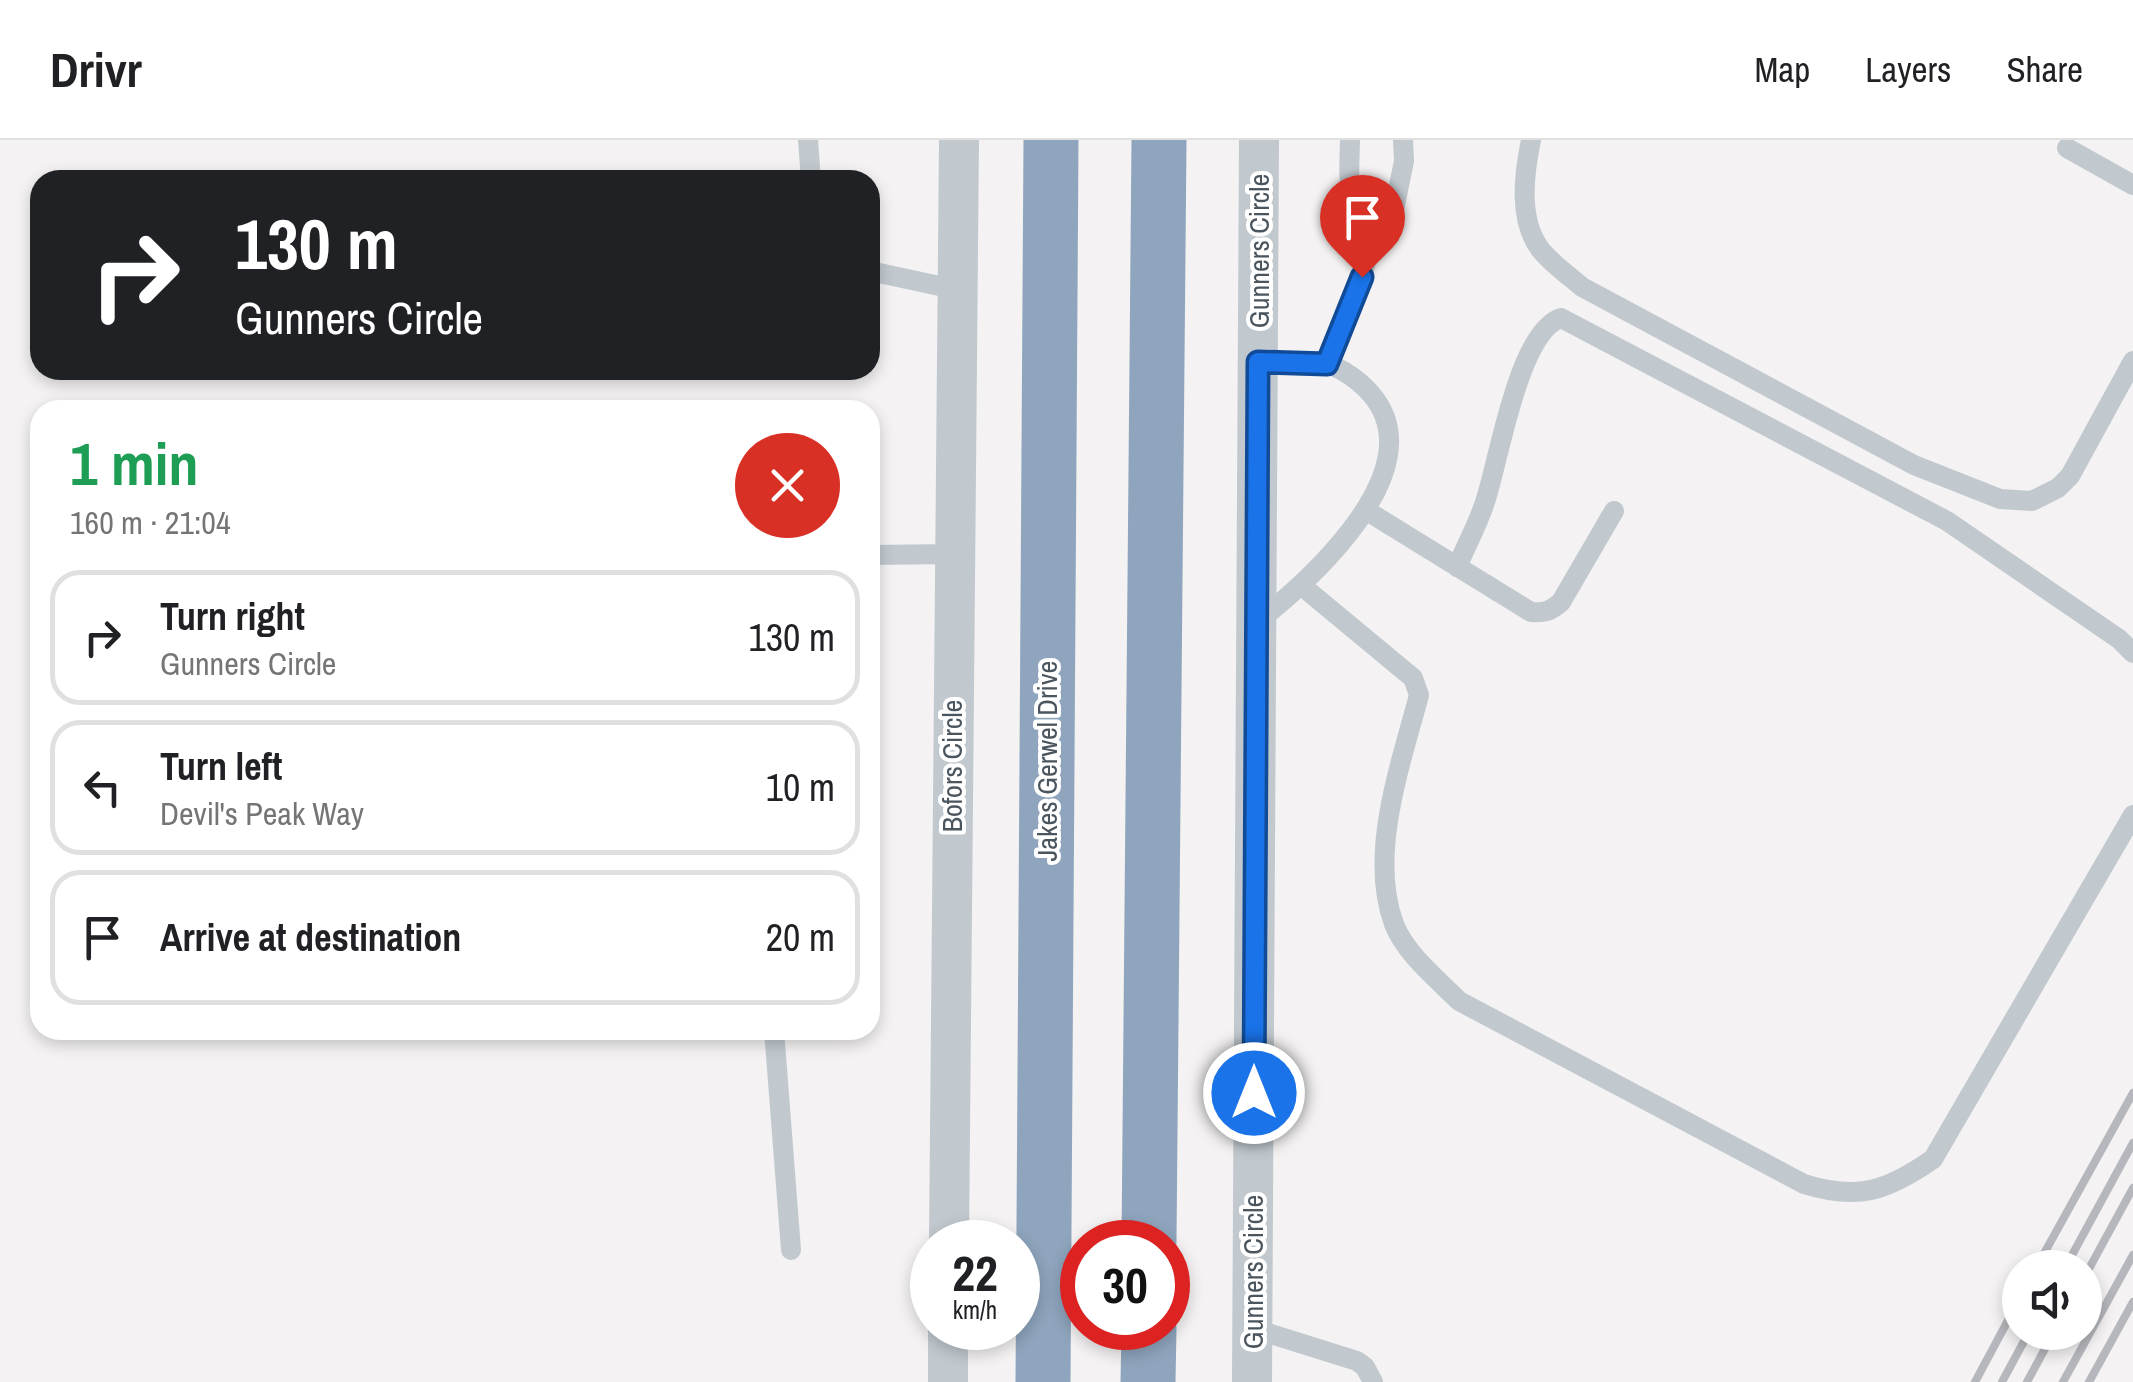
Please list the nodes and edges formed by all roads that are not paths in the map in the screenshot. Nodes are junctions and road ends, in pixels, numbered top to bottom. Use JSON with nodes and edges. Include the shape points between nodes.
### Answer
{"nodes":[{"id":1,"x":808,"y":140,"type":"edge"},
{"id":2,"x":959,"y":140,"type":"edge"},
{"id":3,"x":1051,"y":140,"type":"edge"},
{"id":4,"x":1159,"y":140,"type":"edge"},
{"id":5,"x":1259,"y":140,"type":"edge"},
{"id":6,"x":1350,"y":140,"type":"edge"},
{"id":7,"x":1404,"y":140,"type":"edge"},
{"id":8,"x":1531,"y":140,"type":"edge"},
{"id":9,"x":2067,"y":148,"type":"dead end"},
{"id":10,"x":810,"y":170,"type":"edge"},
{"id":11,"x":2133,"y":184,"type":"edge"},
{"id":12,"x":1375,"y":227,"type":"junction"},
{"id":13,"x":880,"y":273,"type":"edge"},
{"id":14,"x":958,"y":290,"type":"junction"},
{"id":15,"x":2133,"y":361,"type":"edge"},
{"id":16,"x":1258,"y":362,"type":"junction"},
{"id":17,"x":1327,"y":364,"type":"junction"},
{"id":18,"x":1366,"y":511,"type":"junction"},
{"id":19,"x":1614,"y":511,"type":"dead end"},
{"id":20,"x":954,"y":554,"type":"junction"},
{"id":21,"x":880,"y":555,"type":"edge"},
{"id":22,"x":1456,"y":567,"type":"junction"},
{"id":23,"x":1302,"y":586,"type":"junction"},
{"id":24,"x":1256,"y":623,"type":"junction"},
{"id":25,"x":2133,"y":653,"type":"edge"},
{"id":26,"x":2133,"y":815,"type":"edge"},
{"id":27,"x":775,"y":1040,"type":"edge"},
{"id":28,"x":949,"y":1220,"type":"edge"},
{"id":29,"x":1150,"y":1220,"type":"edge"},
{"id":30,"x":792,"y":1250,"type":"dead end"},
{"id":31,"x":1252,"y":1328,"type":"junction"},
{"id":32,"x":948,"y":1350,"type":"edge"},
{"id":33,"x":1148,"y":1350,"type":"edge"},
{"id":34,"x":948,"y":1382,"type":"edge"},
{"id":35,"x":1043,"y":1382,"type":"edge"},
{"id":36,"x":1148,"y":1382,"type":"edge"},
{"id":37,"x":1252,"y":1382,"type":"edge"},
{"id":38,"x":1373,"y":1382,"type":"edge"}],
"edges":[{"from":1,"to":10,"type":"lane"},
{"from":2,"to":14,"type":"street","name":"Bofors Circle"},
{"from":3,"to":35,"type":"highway","name":"Jakes Gerwel Drive"},
{"from":4,"to":29,"type":"highway"},
{"from":5,"to":16,"type":"street","name":"Gunners Circle"},
{"from":6,"to":12,"type":"lane","via":[[1354,201]]},
{"from":7,"to":12,"type":"lane","via":[[1395,205]]},
{"from":8,"to":15,"type":"lane","via":[[1527,224],[1540,248],[1582,287],[1914,465],[2000,499],[2032,501],[2070,476]]},
{"from":9,"to":11,"type":"lane"},
{"from":12,"to":17,"type":"lane"},
{"from":13,"to":14,"type":"lane"},
{"from":14,"to":20,"type":"street","name":"Bofors Circle"},
{"from":16,"to":17,"type":"lane","name":"Gunners Circle"},
{"from":16,"to":24,"type":"street","name":"Gunners Circle"},
{"from":17,"to":18,"type":"lane","via":[[1382,406],[1386,458]]},
{"from":18,"to":22,"type":"lane"},
{"from":18,"to":23,"type":"lane"},
{"from":19,"to":22,"type":"lane","via":[[1552,610],[1531,612]]},
{"from":20,"to":21,"type":"lane"},
{"from":20,"to":28,"type":"street","name":"Bofors Circle"},
{"from":22,"to":25,"type":"lane","via":[[1484,505],[1532,348],[1561,318],[1947,521]]},
{"from":23,"to":24,"type":"lane"},
{"from":23,"to":26,"type":"lane","via":[[1413,678],[1419,695],[1383,844],[1394,925],[1426,968],[1459,1000],[1834,1194],[1882,1187],[1932,1159]]},
{"from":24,"to":31,"type":"street","name":"Gunners Circle"},
{"from":27,"to":30,"type":"lane"},
{"from":31,"to":37,"type":"street","name":"Gunners Circle"},
{"from":31,"to":38,"type":"lane","via":[[1357,1361]]},
{"from":32,"to":34,"type":"street"},
{"from":33,"to":36,"type":"highway"}]}
